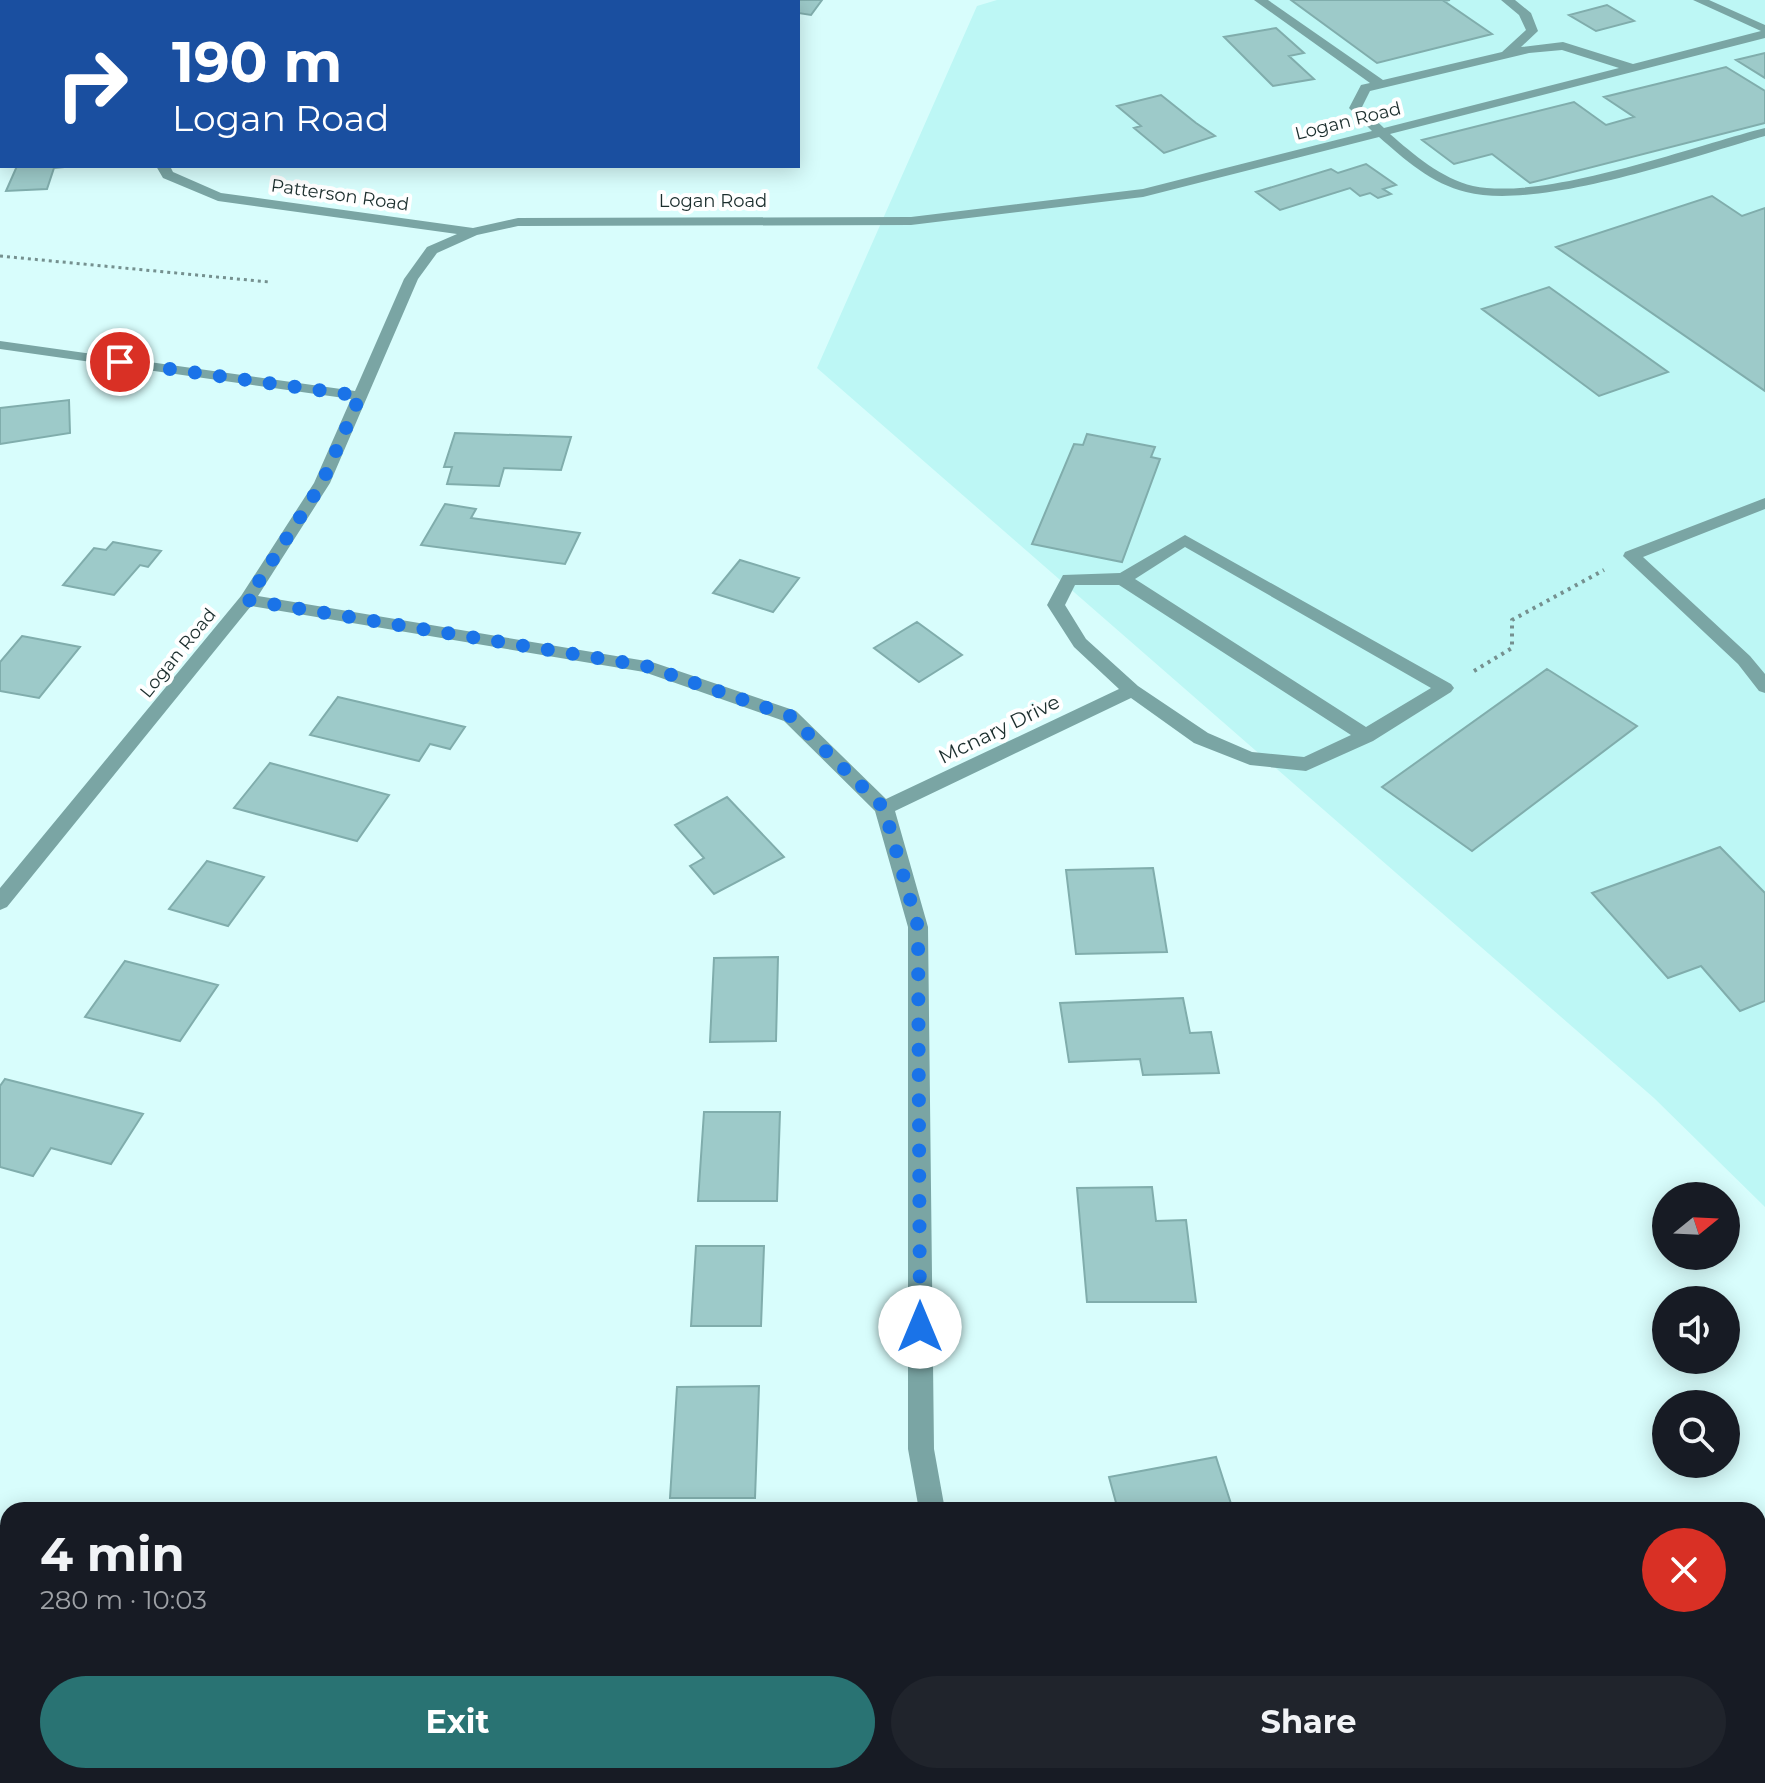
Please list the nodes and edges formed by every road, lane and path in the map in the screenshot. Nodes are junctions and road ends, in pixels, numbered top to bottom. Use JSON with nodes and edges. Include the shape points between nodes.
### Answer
{"nodes":[{"id":1,"x":1260,"y":0,"type":"edge"},
{"id":2,"x":1507,"y":0,"type":"edge"},
{"id":3,"x":1699,"y":0,"type":"edge"},
{"id":4,"x":1765,"y":32,"type":"edge"},
{"id":5,"x":1505,"y":54,"type":"junction"},
{"id":6,"x":1633,"y":68,"type":"junction"},
{"id":7,"x":1380,"y":84,"type":"junction"},
{"id":8,"x":1765,"y":132,"type":"edge"},
{"id":9,"x":1382,"y":133,"type":"junction"},
{"id":10,"x":164,"y":168,"type":"edge"},
{"id":11,"x":473,"y":232,"type":"junction"},
{"id":12,"x":0,"y":256,"type":"edge"},
{"id":13,"x":269,"y":282,"type":"dead end"},
{"id":14,"x":0,"y":345,"type":"edge"},
{"id":15,"x":360,"y":396,"type":"junction"},
{"id":16,"x":1765,"y":503,"type":"edge"},
{"id":17,"x":1631,"y":556,"type":"junction"},
{"id":18,"x":1123,"y":579,"type":"junction"},
{"id":19,"x":247,"y":600,"type":"junction"},
{"id":20,"x":1765,"y":687,"type":"edge"},
{"id":21,"x":1445,"y":688,"type":"junction"},
{"id":22,"x":1132,"y":690,"type":"junction"},
{"id":23,"x":1366,"y":736,"type":"junction"},
{"id":24,"x":884,"y":808,"type":"junction"},
{"id":25,"x":0,"y":902,"type":"edge"},
{"id":26,"x":931,"y":1502,"type":"edge"}],
"edges":[{"from":1,"to":7,"type":"street"},
{"from":2,"to":5,"type":"street","via":[[1523,10],[1532,31]]},
{"from":3,"to":4,"type":"street"},
{"from":4,"to":6,"type":"street","name":"Logan Road"},
{"from":5,"to":6,"type":"street","via":[[1563,46]]},
{"from":5,"to":7,"type":"street"},
{"from":6,"to":9,"type":"street","name":"Logan Road"},
{"from":7,"to":9,"type":"street","via":[[1365,88],[1355,108]]},
{"from":8,"to":9,"type":"street","via":[[1544,188],[1497,193],[1469,189],[1436,173]]},
{"from":9,"to":11,"type":"street","name":"Logan Road","via":[[1143,193],[911,221],[567,220],[518,222]]},
{"from":10,"to":11,"type":"street","name":"Patterson Road","via":[[168,175],[218,197]]},
{"from":11,"to":15,"type":"street","name":"Logan Road","via":[[432,250],[411,279]]},
{"from":12,"to":13,"type":"path"},
{"from":14,"to":15,"type":"street"},
{"from":15,"to":19,"type":"street","name":"Logan Road","via":[[322,483]]},
{"from":16,"to":17,"type":"street"},
{"from":17,"to":20,"type":"street","via":[[1744,660]]},
{"from":17,"to":21,"type":"path","via":[[1512,620],[1512,648]]},
{"from":18,"to":21,"type":"street","via":[[1185,540]]},
{"from":18,"to":22,"type":"street","via":[[1069,579],[1056,605],[1080,643]]},
{"from":18,"to":23,"type":"street"},
{"from":19,"to":24,"type":"street","via":[[646,666],[790,716]]},
{"from":19,"to":25,"type":"street","name":"Logan Road"},
{"from":21,"to":23,"type":"street"},
{"from":22,"to":23,"type":"street","via":[[1201,738],[1250,758],[1306,764]]},
{"from":22,"to":24,"type":"street","name":"Mcnary Drive"},
{"from":24,"to":26,"type":"street","via":[[918,927],[921,1449]]}]}
